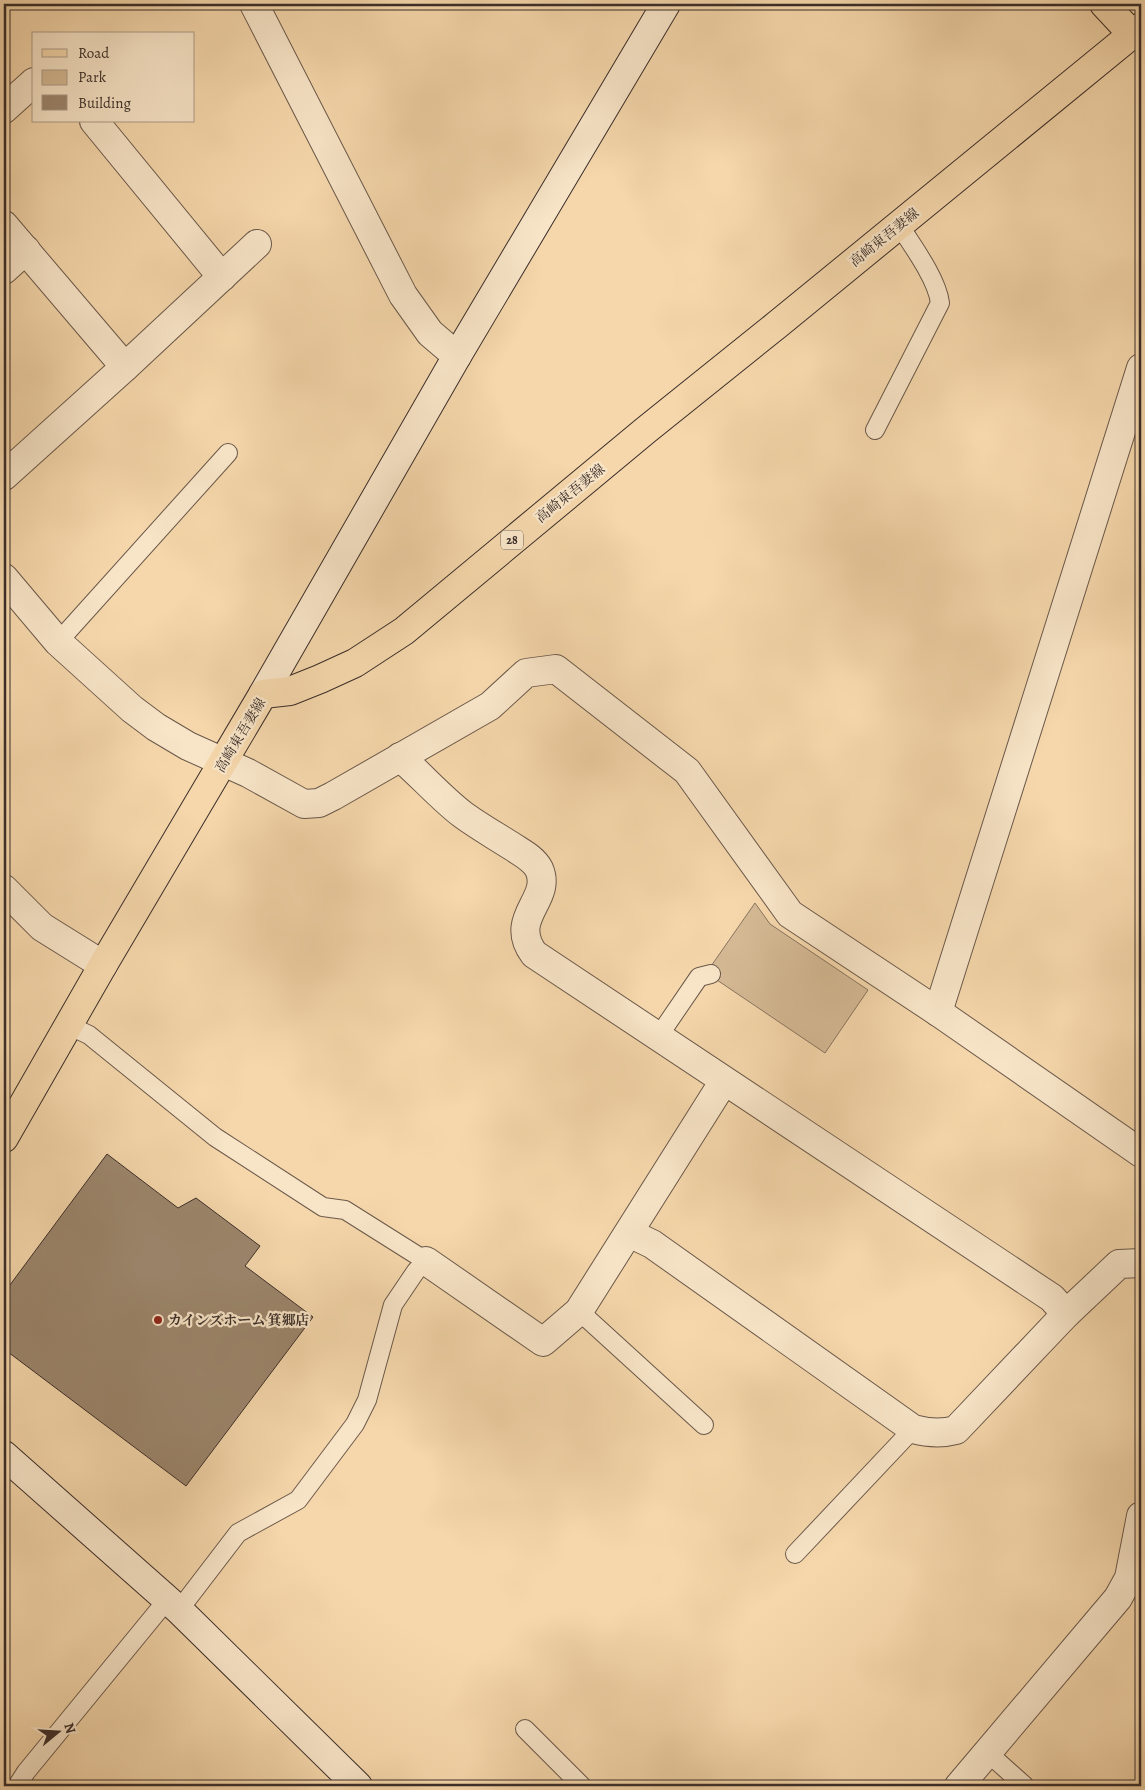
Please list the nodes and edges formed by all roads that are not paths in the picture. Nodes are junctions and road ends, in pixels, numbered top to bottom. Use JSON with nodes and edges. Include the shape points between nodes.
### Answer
{"nodes":[{"id":1,"x":254,"y":4,"type":"edge"},
{"id":2,"x":666,"y":4,"type":"edge"},
{"id":3,"x":1104,"y":4,"type":"edge"},
{"id":4,"x":1124,"y":4,"type":"edge"},
{"id":5,"x":1137,"y":30,"type":"edge"},
{"id":6,"x":32,"y":84,"type":"edge"},
{"id":7,"x":4,"y":109,"type":"edge"},
{"id":8,"x":95,"y":122,"type":"edge"},
{"id":9,"x":899,"y":225,"type":"junction"},
{"id":10,"x":4,"y":226,"type":"edge"},
{"id":11,"x":257,"y":244,"type":"dead end"},
{"id":12,"x":26,"y":250,"type":"junction"},
{"id":13,"x":4,"y":270,"type":"edge"},
{"id":14,"x":222,"y":277,"type":"junction"},
{"id":15,"x":456,"y":356,"type":"junction"},
{"id":16,"x":125,"y":366,"type":"junction"},
{"id":17,"x":1141,"y":368,"type":"edge"},
{"id":18,"x":875,"y":430,"type":"dead end"},
{"id":19,"x":228,"y":453,"type":"dead end"},
{"id":20,"x":4,"y":476,"type":"edge"},
{"id":21,"x":4,"y":578,"type":"edge"},
{"id":22,"x":58,"y":642,"type":"junction"},
{"id":23,"x":262,"y":694,"type":"junction"},
{"id":24,"x":400,"y":757,"type":"junction"},
{"id":25,"x":223,"y":763,"type":"junction"},
{"id":26,"x":4,"y":889,"type":"edge"},
{"id":27,"x":103,"y":965,"type":"junction"},
{"id":28,"x":711,"y":974,"type":"dead end"},
{"id":29,"x":938,"y":1012,"type":"junction"},
{"id":30,"x":68,"y":1026,"type":"junction"},
{"id":31,"x":658,"y":1037,"type":"junction"},
{"id":32,"x":724,"y":1081,"type":"junction"},
{"id":33,"x":4,"y":1138,"type":"edge"},
{"id":34,"x":1141,"y":1153,"type":"edge"},
{"id":35,"x":629,"y":1233,"type":"junction"},
{"id":36,"x":426,"y":1261,"type":"junction"},
{"id":37,"x":1141,"y":1263,"type":"edge"},
{"id":38,"x":579,"y":1311,"type":"junction"},
{"id":39,"x":1066,"y":1314,"type":"junction"},
{"id":40,"x":704,"y":1425,"type":"dead end"},
{"id":41,"x":913,"y":1429,"type":"junction"},
{"id":42,"x":4,"y":1455,"type":"edge"},
{"id":43,"x":1141,"y":1516,"type":"edge"},
{"id":44,"x":795,"y":1554,"type":"dead end"},
{"id":45,"x":173,"y":1605,"type":"junction"},
{"id":46,"x":525,"y":1729,"type":"dead end"},
{"id":47,"x":988,"y":1753,"type":"junction"},
{"id":48,"x":18,"y":1786,"type":"edge"},
{"id":49,"x":358,"y":1786,"type":"edge"},
{"id":50,"x":582,"y":1786,"type":"edge"},
{"id":51,"x":959,"y":1786,"type":"edge"},
{"id":52,"x":1025,"y":1786,"type":"edge"}],
"edges":[{"from":1,"to":15,"type":"street","via":[[403,295],[430,333]]},
{"from":2,"to":15,"type":"street"},
{"from":3,"to":5,"type":"main road"},
{"from":4,"to":5,"type":"main road"},
{"from":5,"to":9,"type":"main road","name":"高崎東吾妻線","number":"28"},
{"from":6,"to":7,"type":"street"},
{"from":8,"to":14,"type":"street"},
{"from":9,"to":18,"type":"lane","via":[[939,292],[940,303]]},
{"from":9,"to":23,"type":"main road","name":"高崎東吾妻線","number":"28","via":[[404,631],[355,663],[320,679],[290,690]]},
{"from":10,"to":12,"type":"street"},
{"from":11,"to":14,"type":"street"},
{"from":12,"to":13,"type":"street"},
{"from":12,"to":16,"type":"street"},
{"from":14,"to":16,"type":"street"},
{"from":15,"to":23,"type":"street"},
{"from":16,"to":20,"type":"street"},
{"from":17,"to":29,"type":"street"},
{"from":19,"to":22,"type":"lane"},
{"from":21,"to":22,"type":"street"},
{"from":22,"to":25,"type":"street","via":[[156,727]]},
{"from":23,"to":25,"type":"main road","name":"高崎東吾妻線"},
{"from":24,"to":25,"type":"street","via":[[333,796],[304,804]]},
{"from":24,"to":29,"type":"street","via":[[490,706],[526,672],[556,669],[687,771],[790,914]]},
{"from":24,"to":31,"type":"street","via":[[462,814],[539,868],[542,884],[527,917],[525,935],[534,954]]},
{"from":25,"to":27,"type":"main road","name":"高崎東吾妻線"},
{"from":26,"to":27,"type":"street","via":[[42,927]]},
{"from":27,"to":30,"type":"main road","name":"高崎東吾妻線"},
{"from":28,"to":31,"type":"lane","via":[[699,977]]},
{"from":29,"to":34,"type":"street"},
{"from":30,"to":33,"type":"main road","name":"高崎東吾妻線"},
{"from":30,"to":36,"type":"lane","via":[[89,1035],[215,1137],[323,1207],[345,1210]]},
{"from":31,"to":32,"type":"street"},
{"from":32,"to":35,"type":"street"},
{"from":32,"to":39,"type":"street","via":[[1052,1298]]},
{"from":35,"to":38,"type":"street"},
{"from":35,"to":41,"type":"street","via":[[652,1244]]},
{"from":36,"to":38,"type":"street","via":[[543,1342]]},
{"from":36,"to":45,"type":"lane","via":[[393,1305],[367,1400],[356,1424],[298,1500],[238,1533]]},
{"from":37,"to":39,"type":"street","via":[[1119,1264]]},
{"from":38,"to":40,"type":"lane"},
{"from":39,"to":41,"type":"street","via":[[956,1430],[944,1433]]},
{"from":41,"to":44,"type":"lane"},
{"from":42,"to":45,"type":"street"},
{"from":43,"to":47,"type":"street","via":[[1129,1578],[1118,1598]]},
{"from":45,"to":48,"type":"lane","via":[[26,1772]]},
{"from":45,"to":49,"type":"street"},
{"from":46,"to":50,"type":"lane"},
{"from":47,"to":51,"type":"street"},
{"from":47,"to":52,"type":"lane"}]}
